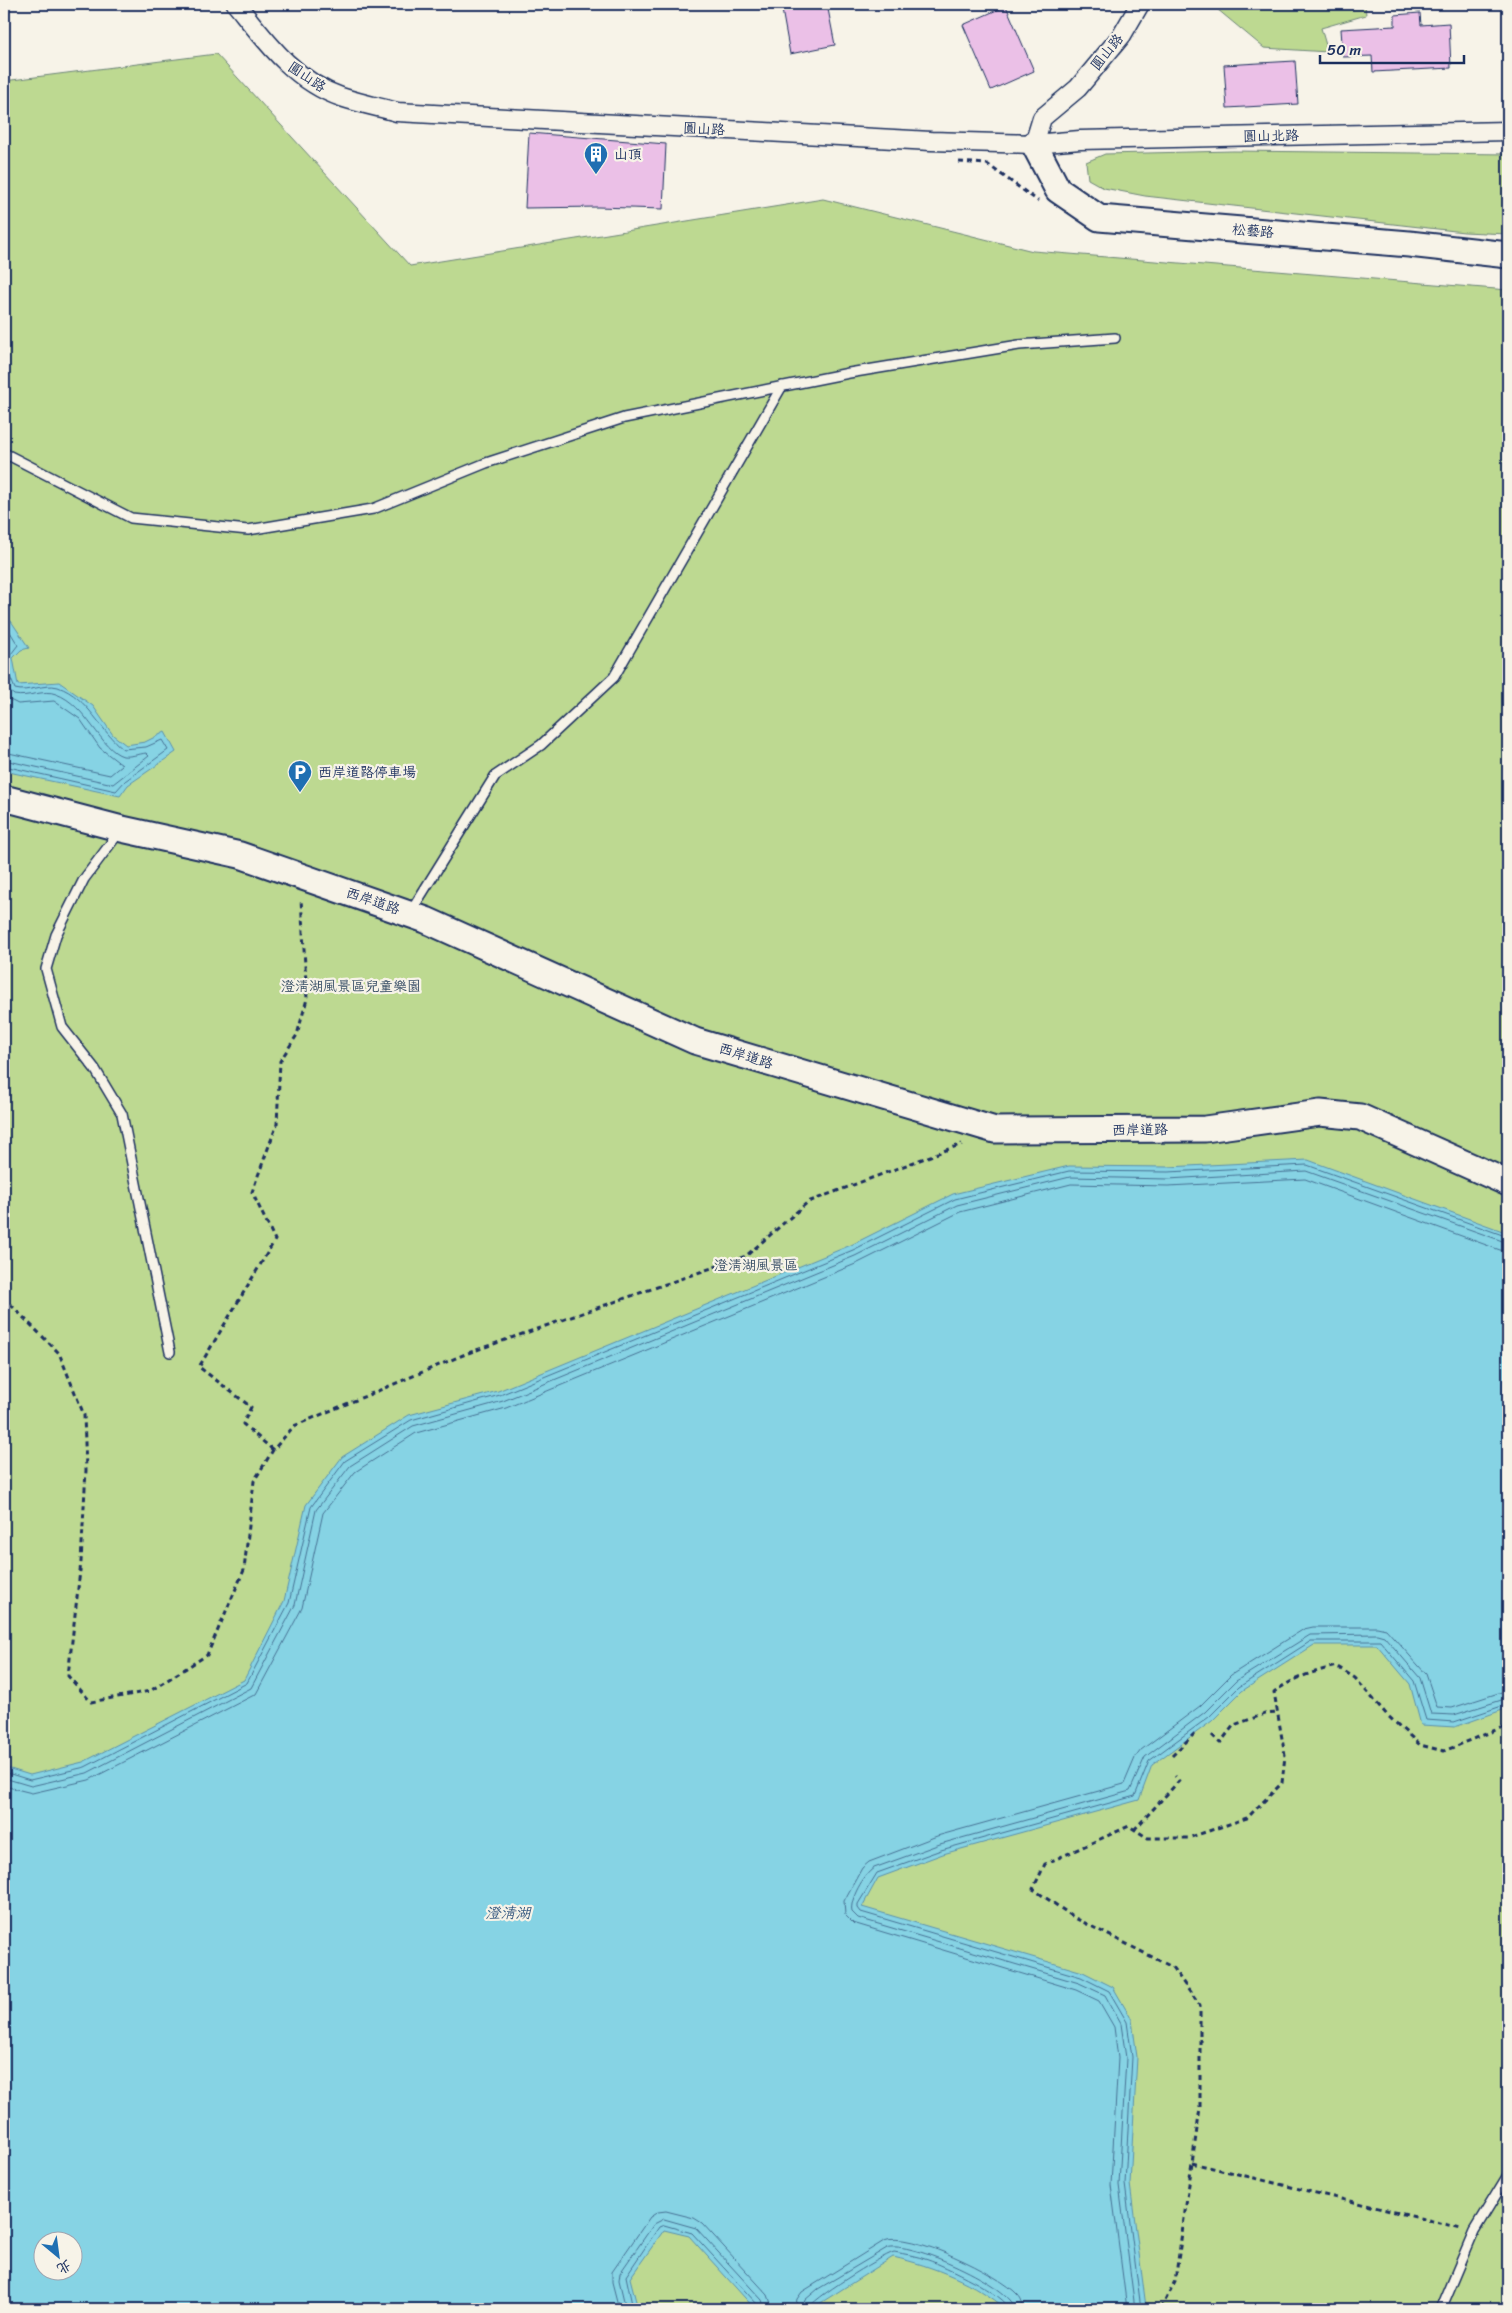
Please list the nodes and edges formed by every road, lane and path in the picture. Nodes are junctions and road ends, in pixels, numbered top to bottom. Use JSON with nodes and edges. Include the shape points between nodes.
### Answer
{"nodes":[{"id":1,"x":236,"y":4,"type":"edge"},
{"id":2,"x":1140,"y":4,"type":"edge"},
{"id":3,"x":1508,"y":131,"type":"edge"},
{"id":4,"x":1034,"y":144,"type":"junction"},
{"id":5,"x":1508,"y":255,"type":"edge"},
{"id":6,"x":1115,"y":338,"type":"dead end"},
{"id":7,"x":782,"y":386,"type":"junction"},
{"id":8,"x":4,"y":453,"type":"edge"},
{"id":9,"x":4,"y":798,"type":"edge"},
{"id":10,"x":122,"y":829,"type":"junction"},
{"id":11,"x":300,"y":876,"type":"junction"},
{"id":12,"x":410,"y":914,"type":"junction"},
{"id":13,"x":970,"y":1141,"type":"dead end"},
{"id":14,"x":1508,"y":1183,"type":"edge"},
{"id":15,"x":4,"y":1298,"type":"edge"},
{"id":16,"x":170,"y":1352,"type":"dead end"},
{"id":17,"x":272,"y":1450,"type":"junction"},
{"id":18,"x":1278,"y":1713,"type":"junction"},
{"id":19,"x":1508,"y":1725,"type":"edge"},
{"id":20,"x":1194,"y":1734,"type":"dead end"},
{"id":21,"x":1212,"y":1735,"type":"dead end"},
{"id":22,"x":1172,"y":1756,"type":"dead end"},
{"id":23,"x":1175,"y":1776,"type":"dead end"},
{"id":24,"x":1134,"y":1830,"type":"junction"},
{"id":25,"x":1192,"y":2163,"type":"junction"},
{"id":26,"x":1508,"y":2175,"type":"edge"},
{"id":27,"x":1474,"y":2231,"type":"junction"},
{"id":28,"x":1161,"y":2309,"type":"edge"},
{"id":29,"x":1441,"y":2309,"type":"edge"}],
"edges":[{"from":1,"to":4,"type":"street","name":"圓山路","via":[[276,54],[305,78],[339,96],[397,112]]},
{"from":2,"to":4,"type":"street","name":"圓山路","via":[[1122,35],[1078,88],[1042,118]]},
{"from":3,"to":4,"type":"street","name":"圓山北路","via":[[1080,140]]},
{"from":4,"to":5,"type":"street","name":"松藝路","via":[[1058,190],[1099,218]]},
{"from":6,"to":7,"type":"lane","via":[[1019,345]]},
{"from":7,"to":8,"type":"lane","via":[[624,418],[486,463],[373,509],[248,530],[131,518]]},
{"from":7,"to":12,"type":"lane","via":[[614,677],[541,745],[495,776]]},
{"from":9,"to":10,"type":"street","name":"西岸道路"},
{"from":10,"to":11,"type":"street","name":"西岸道路","via":[[240,855]]},
{"from":10,"to":16,"type":"lane","via":[[84,879],[56,935],[46,969],[62,1027],[95,1068],[122,1114]]},
{"from":11,"to":12,"type":"street","name":"西岸道路"},
{"from":11,"to":17,"type":"path","via":[[307,999],[297,1035],[280,1062],[277,1124],[252,1192],[275,1240],[199,1367],[252,1407],[244,1424]]},
{"from":12,"to":14,"type":"street","name":"西岸道路","via":[[695,1041],[995,1130],[1205,1130],[1320,1113],[1360,1117]]},
{"from":13,"to":17,"type":"path","via":[[808,1202],[746,1256],[468,1353],[294,1426]]},
{"from":15,"to":17,"type":"path","via":[[59,1353],[84,1414],[86,1470],[82,1553],[68,1676],[91,1702],[150,1691],[207,1655],[244,1570],[254,1481]]},
{"from":18,"to":19,"type":"path","via":[[1274,1692],[1306,1674],[1336,1666],[1355,1678],[1387,1715],[1420,1745],[1444,1751]]},
{"from":18,"to":21,"type":"path","via":[[1234,1725],[1220,1743]]},
{"from":18,"to":24,"type":"path","via":[[1285,1756],[1282,1783],[1247,1818],[1188,1838],[1148,1838]]},
{"from":20,"to":22,"type":"path"},
{"from":23,"to":24,"type":"path","via":[[1179,1781]]},
{"from":24,"to":25,"type":"path","via":[[1128,1826],[1045,1864],[1033,1890],[1075,1918],[1172,1967],[1200,2006],[1200,2108]]},
{"from":25,"to":27,"type":"path"},
{"from":25,"to":28,"type":"path","via":[[1175,2282]]},
{"from":26,"to":27,"type":"lane"},
{"from":27,"to":29,"type":"lane"}]}
